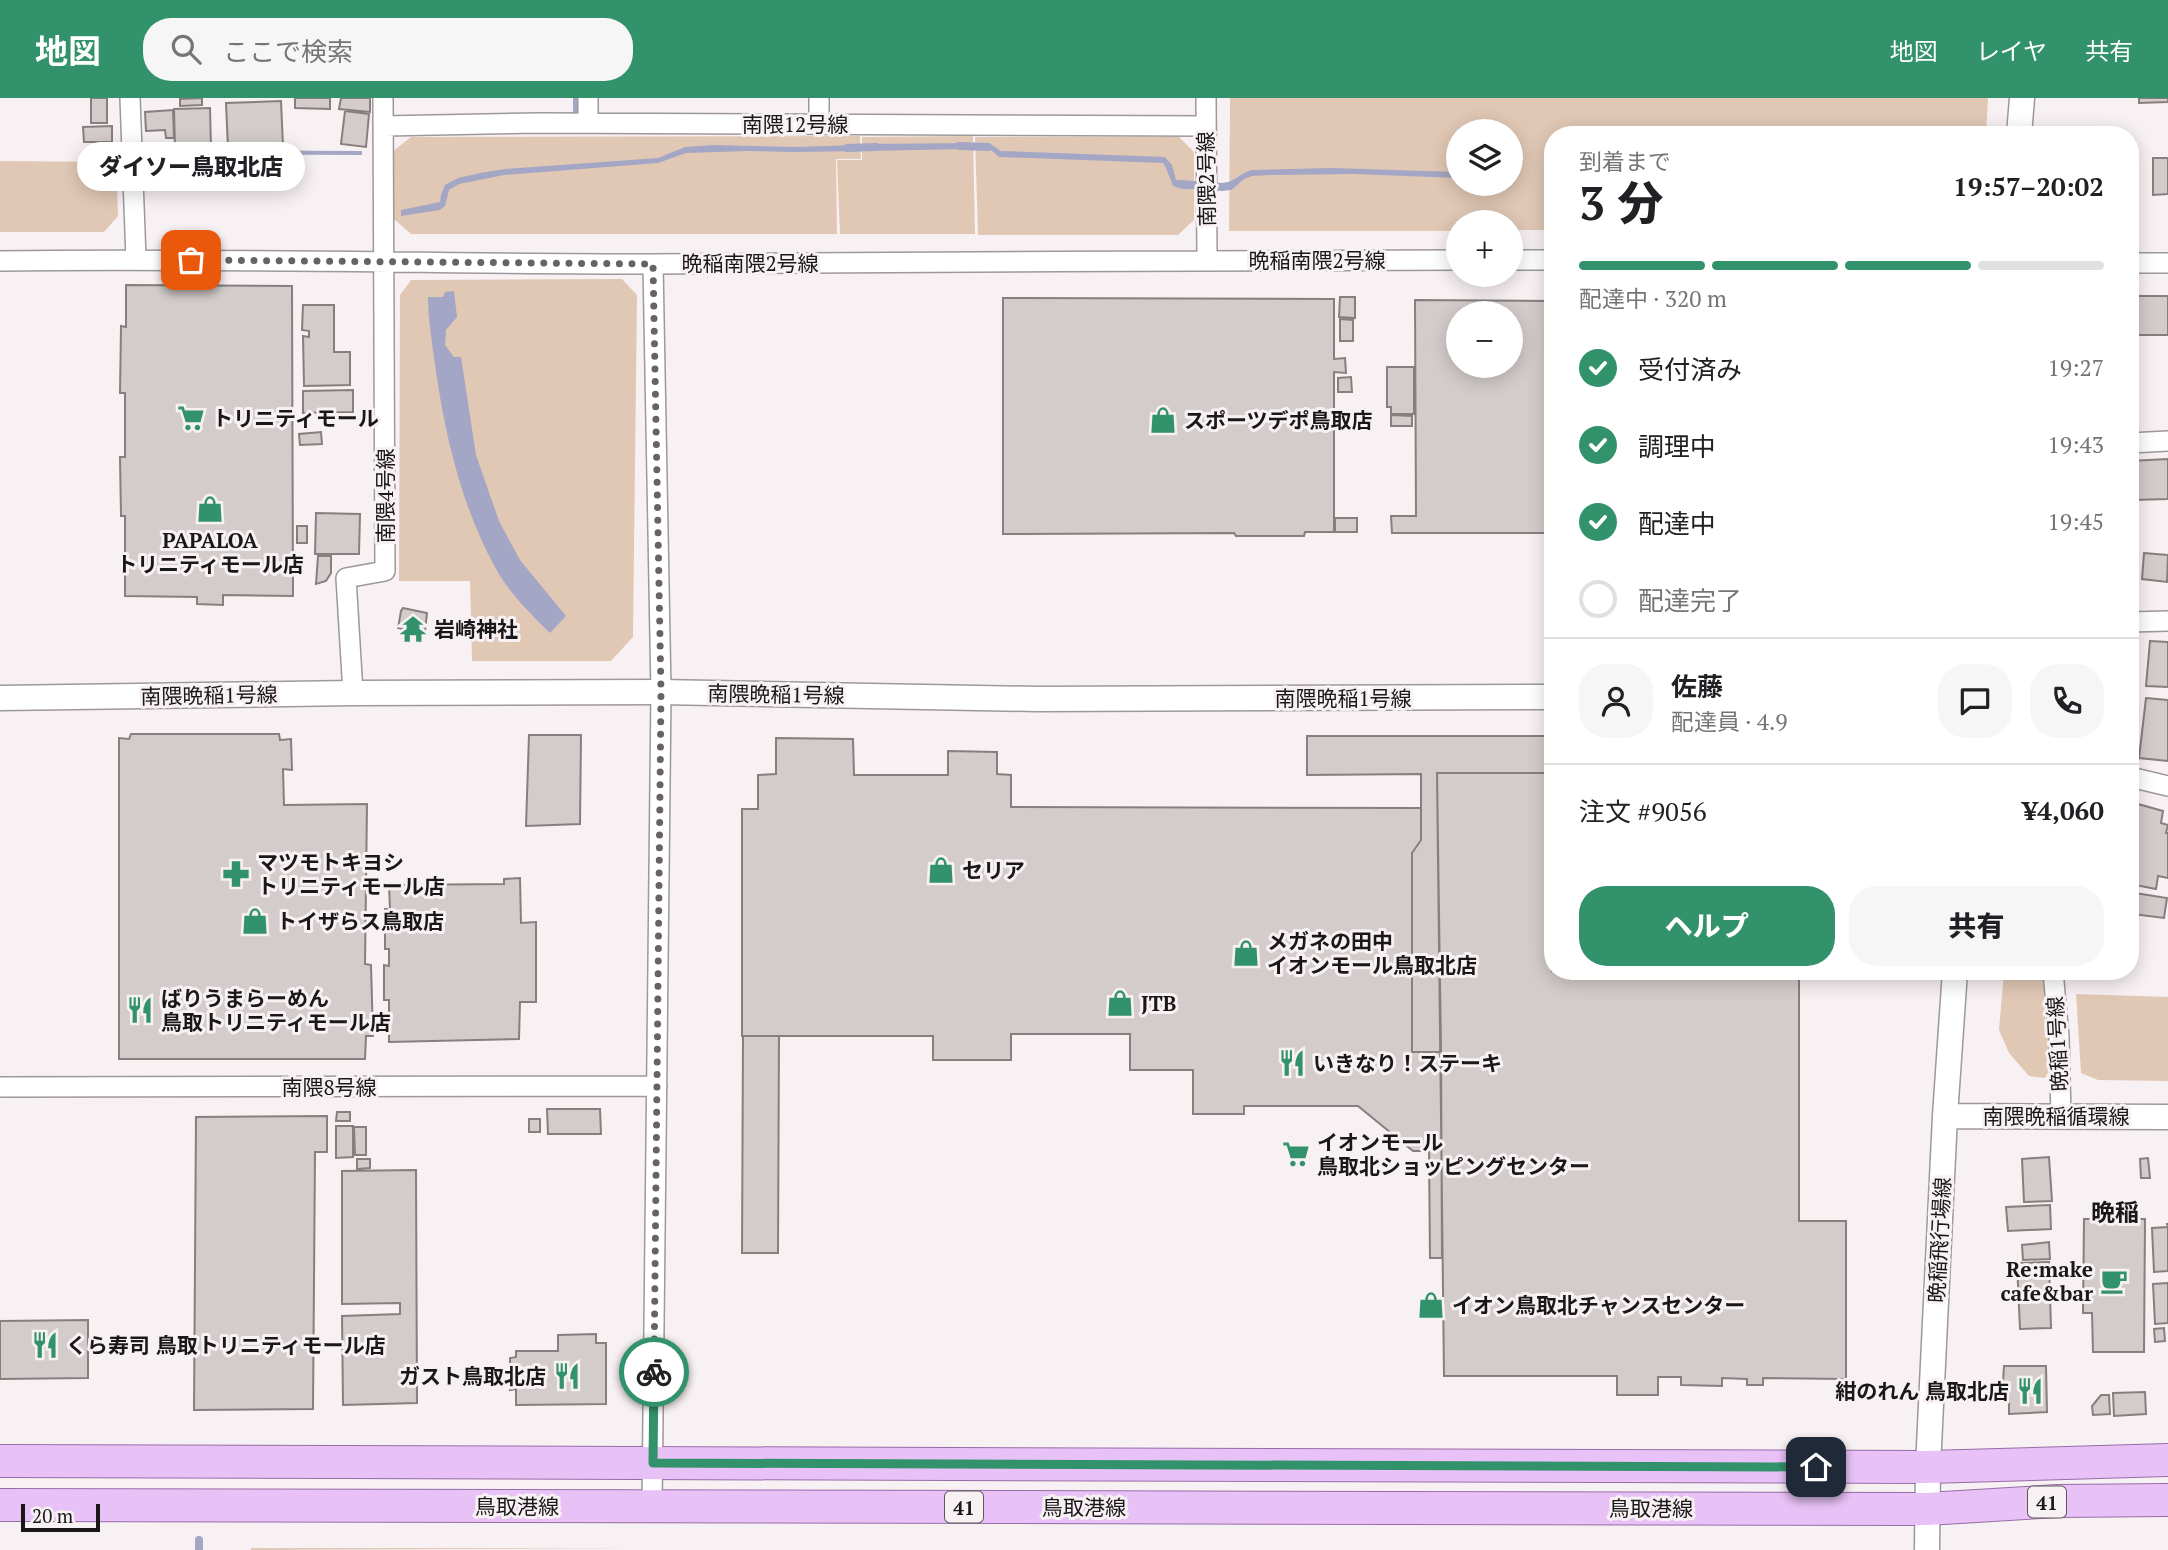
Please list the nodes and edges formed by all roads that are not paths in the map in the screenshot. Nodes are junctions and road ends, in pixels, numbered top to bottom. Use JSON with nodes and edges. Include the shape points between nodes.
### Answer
{"nodes":[{"id":1,"x":130,"y":98,"type":"edge"},
{"id":2,"x":383,"y":98,"type":"edge"},
{"id":3,"x":588,"y":98,"type":"edge"},
{"id":4,"x":819,"y":98,"type":"edge"},
{"id":5,"x":1206,"y":98,"type":"edge"},
{"id":6,"x":2022,"y":98,"type":"edge"},
{"id":7,"x":588,"y":123,"type":"junction"},
{"id":8,"x":819,"y":124,"type":"junction"},
{"id":9,"x":384,"y":126,"type":"junction"},
{"id":10,"x":1206,"y":126,"type":"junction"},
{"id":11,"x":2020,"y":126,"type":"edge"},
{"id":12,"x":136,"y":259,"type":"junction"},
{"id":13,"x":1207,"y":259,"type":"junction"},
{"id":14,"x":1446,"y":260,"type":"edge"},
{"id":15,"x":1523,"y":260,"type":"edge"},
{"id":16,"x":1544,"y":260,"type":"edge"},
{"id":17,"x":0,"y":261,"type":"edge"},
{"id":18,"x":384,"y":261,"type":"junction"},
{"id":19,"x":2139,"y":263,"type":"edge"},
{"id":20,"x":653,"y":264,"type":"junction"},
{"id":21,"x":2168,"y":264,"type":"edge"},
{"id":22,"x":2168,"y":441,"type":"edge"},
{"id":23,"x":2139,"y":443,"type":"edge"},
{"id":24,"x":2168,"y":621,"type":"edge"},
{"id":25,"x":2139,"y":622,"type":"edge"},
{"id":26,"x":661,"y":692,"type":"junction"},
{"id":27,"x":353,"y":693,"type":"junction"},
{"id":28,"x":1544,"y":697,"type":"edge"},
{"id":29,"x":0,"y":698,"type":"edge"},
{"id":30,"x":2139,"y":779,"type":"edge"},
{"id":31,"x":2168,"y":786,"type":"edge"},
{"id":32,"x":1954,"y":980,"type":"edge"},
{"id":33,"x":2054,"y":980,"type":"edge"},
{"id":34,"x":657,"y":1086,"type":"junction"},
{"id":35,"x":0,"y":1087,"type":"edge"},
{"id":36,"x":1945,"y":1116,"type":"junction"},
{"id":37,"x":2061,"y":1116,"type":"junction"},
{"id":38,"x":2168,"y":1117,"type":"edge"},
{"id":39,"x":2168,"y":1460,"type":"edge"},
{"id":40,"x":0,"y":1461,"type":"edge"},
{"id":41,"x":653,"y":1463,"type":"junction"},
{"id":42,"x":1928,"y":1467,"type":"junction"},
{"id":43,"x":2168,"y":1500,"type":"edge"},
{"id":44,"x":0,"y":1505,"type":"edge"},
{"id":45,"x":652,"y":1506,"type":"junction"},
{"id":46,"x":1927,"y":1508,"type":"junction"},
{"id":47,"x":1927,"y":1550,"type":"edge"}],
"edges":[{"from":1,"to":12,"type":"street"},
{"from":2,"to":9,"type":"street","name":"南隈4号線"},
{"from":3,"to":7,"type":"street"},
{"from":4,"to":8,"type":"street"},
{"from":5,"to":10,"type":"street","name":"南隈2号線"},
{"from":6,"to":11,"type":"street"},
{"from":7,"to":8,"type":"street","name":"南隈12号線"},
{"from":7,"to":9,"type":"street","name":"南隈12号線"},
{"from":8,"to":10,"type":"street","name":"南隈12号線"},
{"from":9,"to":18,"type":"street","name":"南隈4号線"},
{"from":10,"to":13,"type":"street","name":"南隈2号線"},
{"from":12,"to":17,"type":"street","name":"晩稲南隈2号線"},
{"from":12,"to":18,"type":"street","name":"晩稲南隈2号線"},
{"from":13,"to":14,"type":"street","name":"晩稲南隈2号線"},
{"from":13,"to":20,"type":"street","name":"晩稲南隈2号線"},
{"from":15,"to":16,"type":"street"},
{"from":18,"to":20,"type":"street","name":"晩稲南隈2号線"},
{"from":18,"to":27,"type":"street","name":"南隈4号線","via":[[385,571],[346,578]]},
{"from":19,"to":21,"type":"street"},
{"from":20,"to":26,"type":"street"},
{"from":22,"to":23,"type":"street"},
{"from":24,"to":25,"type":"street"},
{"from":26,"to":27,"type":"street","name":"南隈晩稲1号線"},
{"from":26,"to":28,"type":"street","name":"南隈晩稲1号線","via":[[1038,699]]},
{"from":26,"to":34,"type":"street"},
{"from":27,"to":29,"type":"street","name":"南隈晩稲1号線"},
{"from":30,"to":31,"type":"street"},
{"from":32,"to":36,"type":"street","name":"晩稲飛行場線"},
{"from":33,"to":37,"type":"street","name":"晩稲1号線"},
{"from":34,"to":35,"type":"street","name":"南隈8号線"},
{"from":34,"to":41,"type":"street"},
{"from":36,"to":37,"type":"street","name":"南隈晩稲循環線"},
{"from":36,"to":42,"type":"street","name":"晩稲飛行場線"},
{"from":37,"to":38,"type":"street","name":"南隈晩稲循環線"},
{"from":39,"to":42,"type":"main road","name":"鳥取港線","number":"41"},
{"from":40,"to":41,"type":"main road","name":"鳥取港線","number":"41"},
{"from":41,"to":42,"type":"main road","name":"鳥取港線","number":"41"},
{"from":41,"to":45,"type":"street"},
{"from":42,"to":46,"type":"street","name":"晩稲飛行場線"},
{"from":43,"to":46,"type":"main road","name":"鳥取港線","number":"41"},
{"from":44,"to":45,"type":"main road","name":"鳥取港線","number":"41"},
{"from":45,"to":46,"type":"main road","name":"鳥取港線","number":"41"},
{"from":46,"to":47,"type":"street","name":"晩稲飛行場線"}]}
